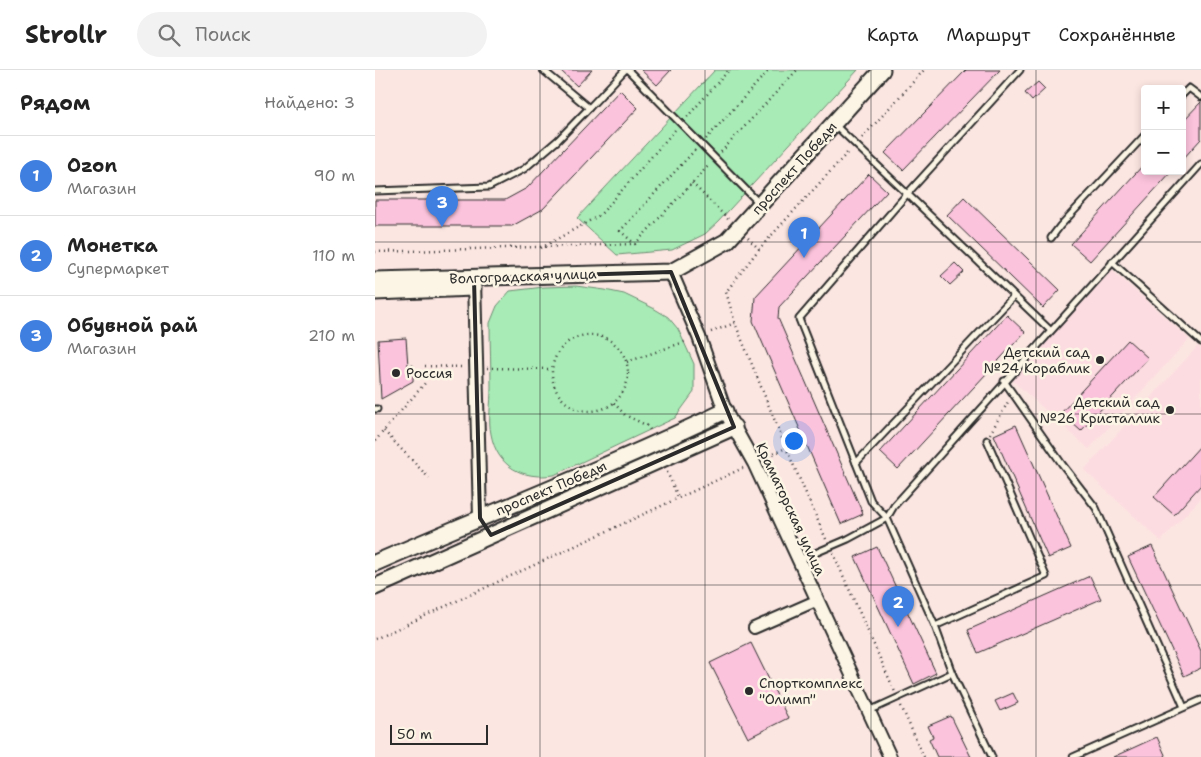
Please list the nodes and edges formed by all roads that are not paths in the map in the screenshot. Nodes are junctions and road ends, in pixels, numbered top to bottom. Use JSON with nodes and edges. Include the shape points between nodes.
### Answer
{"nodes":[{"id":1,"x":543,"y":70,"type":"edge"},
{"id":2,"x":627,"y":70,"type":"edge"},
{"id":3,"x":883,"y":70,"type":"edge"},
{"id":4,"x":1019,"y":70,"type":"edge"},
{"id":5,"x":1186,"y":91,"type":"edge"},
{"id":6,"x":1201,"y":97,"type":"edge"},
{"id":7,"x":589,"y":108,"type":"junction"},
{"id":8,"x":834,"y":124,"type":"junction"},
{"id":9,"x":1141,"y":139,"type":"edge"},
{"id":10,"x":1201,"y":164,"type":"edge"},
{"id":11,"x":375,"y":191,"type":"edge"},
{"id":12,"x":907,"y":194,"type":"junction"},
{"id":13,"x":761,"y":205,"type":"junction"},
{"id":14,"x":1051,"y":238,"type":"dead end"},
{"id":15,"x":1112,"y":262,"type":"junction"},
{"id":16,"x":671,"y":272,"type":"junction"},
{"id":17,"x":375,"y":280,"type":"edge"},
{"id":18,"x":474,"y":283,"type":"junction"},
{"id":19,"x":375,"y":292,"type":"edge"},
{"id":20,"x":1014,"y":296,"type":"junction"},
{"id":21,"x":1050,"y":330,"type":"junction"},
{"id":22,"x":1201,"y":342,"type":"edge"},
{"id":23,"x":1004,"y":381,"type":"junction"},
{"id":24,"x":725,"y":411,"type":"junction"},
{"id":25,"x":734,"y":427,"type":"junction"},
{"id":26,"x":987,"y":440,"type":"road end"},
{"id":27,"x":856,"y":463,"type":"junction"},
{"id":28,"x":480,"y":518,"type":"junction"},
{"id":29,"x":887,"y":518,"type":"junction"},
{"id":30,"x":491,"y":535,"type":"junction"},
{"id":31,"x":799,"y":560,"type":"junction"},
{"id":32,"x":375,"y":563,"type":"edge"},
{"id":33,"x":375,"y":587,"type":"edge"},
{"id":34,"x":818,"y":600,"type":"junction"},
{"id":35,"x":935,"y":626,"type":"junction"},
{"id":36,"x":754,"y":628,"type":"dead end"},
{"id":37,"x":952,"y":673,"type":"junction"},
{"id":38,"x":1201,"y":700,"type":"edge"},
{"id":39,"x":1184,"y":707,"type":"junction"},
{"id":40,"x":868,"y":711,"type":"junction"},
{"id":41,"x":890,"y":757,"type":"edge"},
{"id":42,"x":992,"y":757,"type":"edge"},
{"id":43,"x":1073,"y":757,"type":"edge"}],
"edges":[{"from":1,"to":7,"type":"lane"},
{"from":2,"to":7,"type":"lane"},
{"from":2,"to":13,"type":"lane"},
{"from":3,"to":8,"type":"main road","name":"проспект Победы"},
{"from":4,"to":12,"type":"lane"},
{"from":5,"to":6,"type":"lane","via":[[1189,88]]},
{"from":7,"to":11,"type":"lane","via":[[524,169],[489,187]]},
{"from":8,"to":12,"type":"lane"},
{"from":8,"to":13,"type":"main road","name":"проспект Победы"},
{"from":9,"to":14,"type":"lane"},
{"from":10,"to":15,"type":"lane"},
{"from":12,"to":20,"type":"lane"},
{"from":12,"to":27,"type":"lane","via":[[799,319]]},
{"from":13,"to":16,"type":"main road","name":"проспект Победы","via":[[727,241]]},
{"from":15,"to":21,"type":"lane"},
{"from":15,"to":22,"type":"lane"},
{"from":16,"to":18,"type":"main road","name":"Волгоградская улица"},
{"from":16,"to":24,"type":"street","name":"Краматорская улица","via":[[699,337]]},
{"from":17,"to":18,"type":"main road","name":"Волгоградская улица"},
{"from":18,"to":19,"type":"main road"},
{"from":18,"to":28,"type":"street"},
{"from":20,"to":21,"type":"lane"},
{"from":20,"to":27,"type":"lane"},
{"from":21,"to":23,"type":"lane"},
{"from":23,"to":29,"type":"lane"},
{"from":23,"to":39,"type":"lane","via":[[1096,508]]},
{"from":24,"to":25,"type":"street","name":"Краматорская улица"},
{"from":24,"to":28,"type":"main road","name":"проспект Победы","via":[[657,444]]},
{"from":25,"to":30,"type":"main road"},
{"from":25,"to":31,"type":"street","name":"Краматорская улица"},
{"from":26,"to":35,"type":"lane","via":[[1046,576]]},
{"from":27,"to":29,"type":"lane","via":[[871,501]]},
{"from":28,"to":30,"type":"main road"},
{"from":28,"to":32,"type":"main road","name":"проспект Победы"},
{"from":29,"to":31,"type":"lane"},
{"from":29,"to":35,"type":"lane"},
{"from":30,"to":33,"type":"main road"},
{"from":31,"to":34,"type":"street","name":"Краматорская улица"},
{"from":34,"to":36,"type":"street"},
{"from":34,"to":40,"type":"street","name":"Краматорская улица"},
{"from":35,"to":37,"type":"lane"},
{"from":37,"to":40,"type":"lane"},
{"from":37,"to":42,"type":"lane"},
{"from":38,"to":39,"type":"lane"},
{"from":39,"to":43,"type":"lane"},
{"from":40,"to":41,"type":"street","name":"Краматорская улица"}]}
